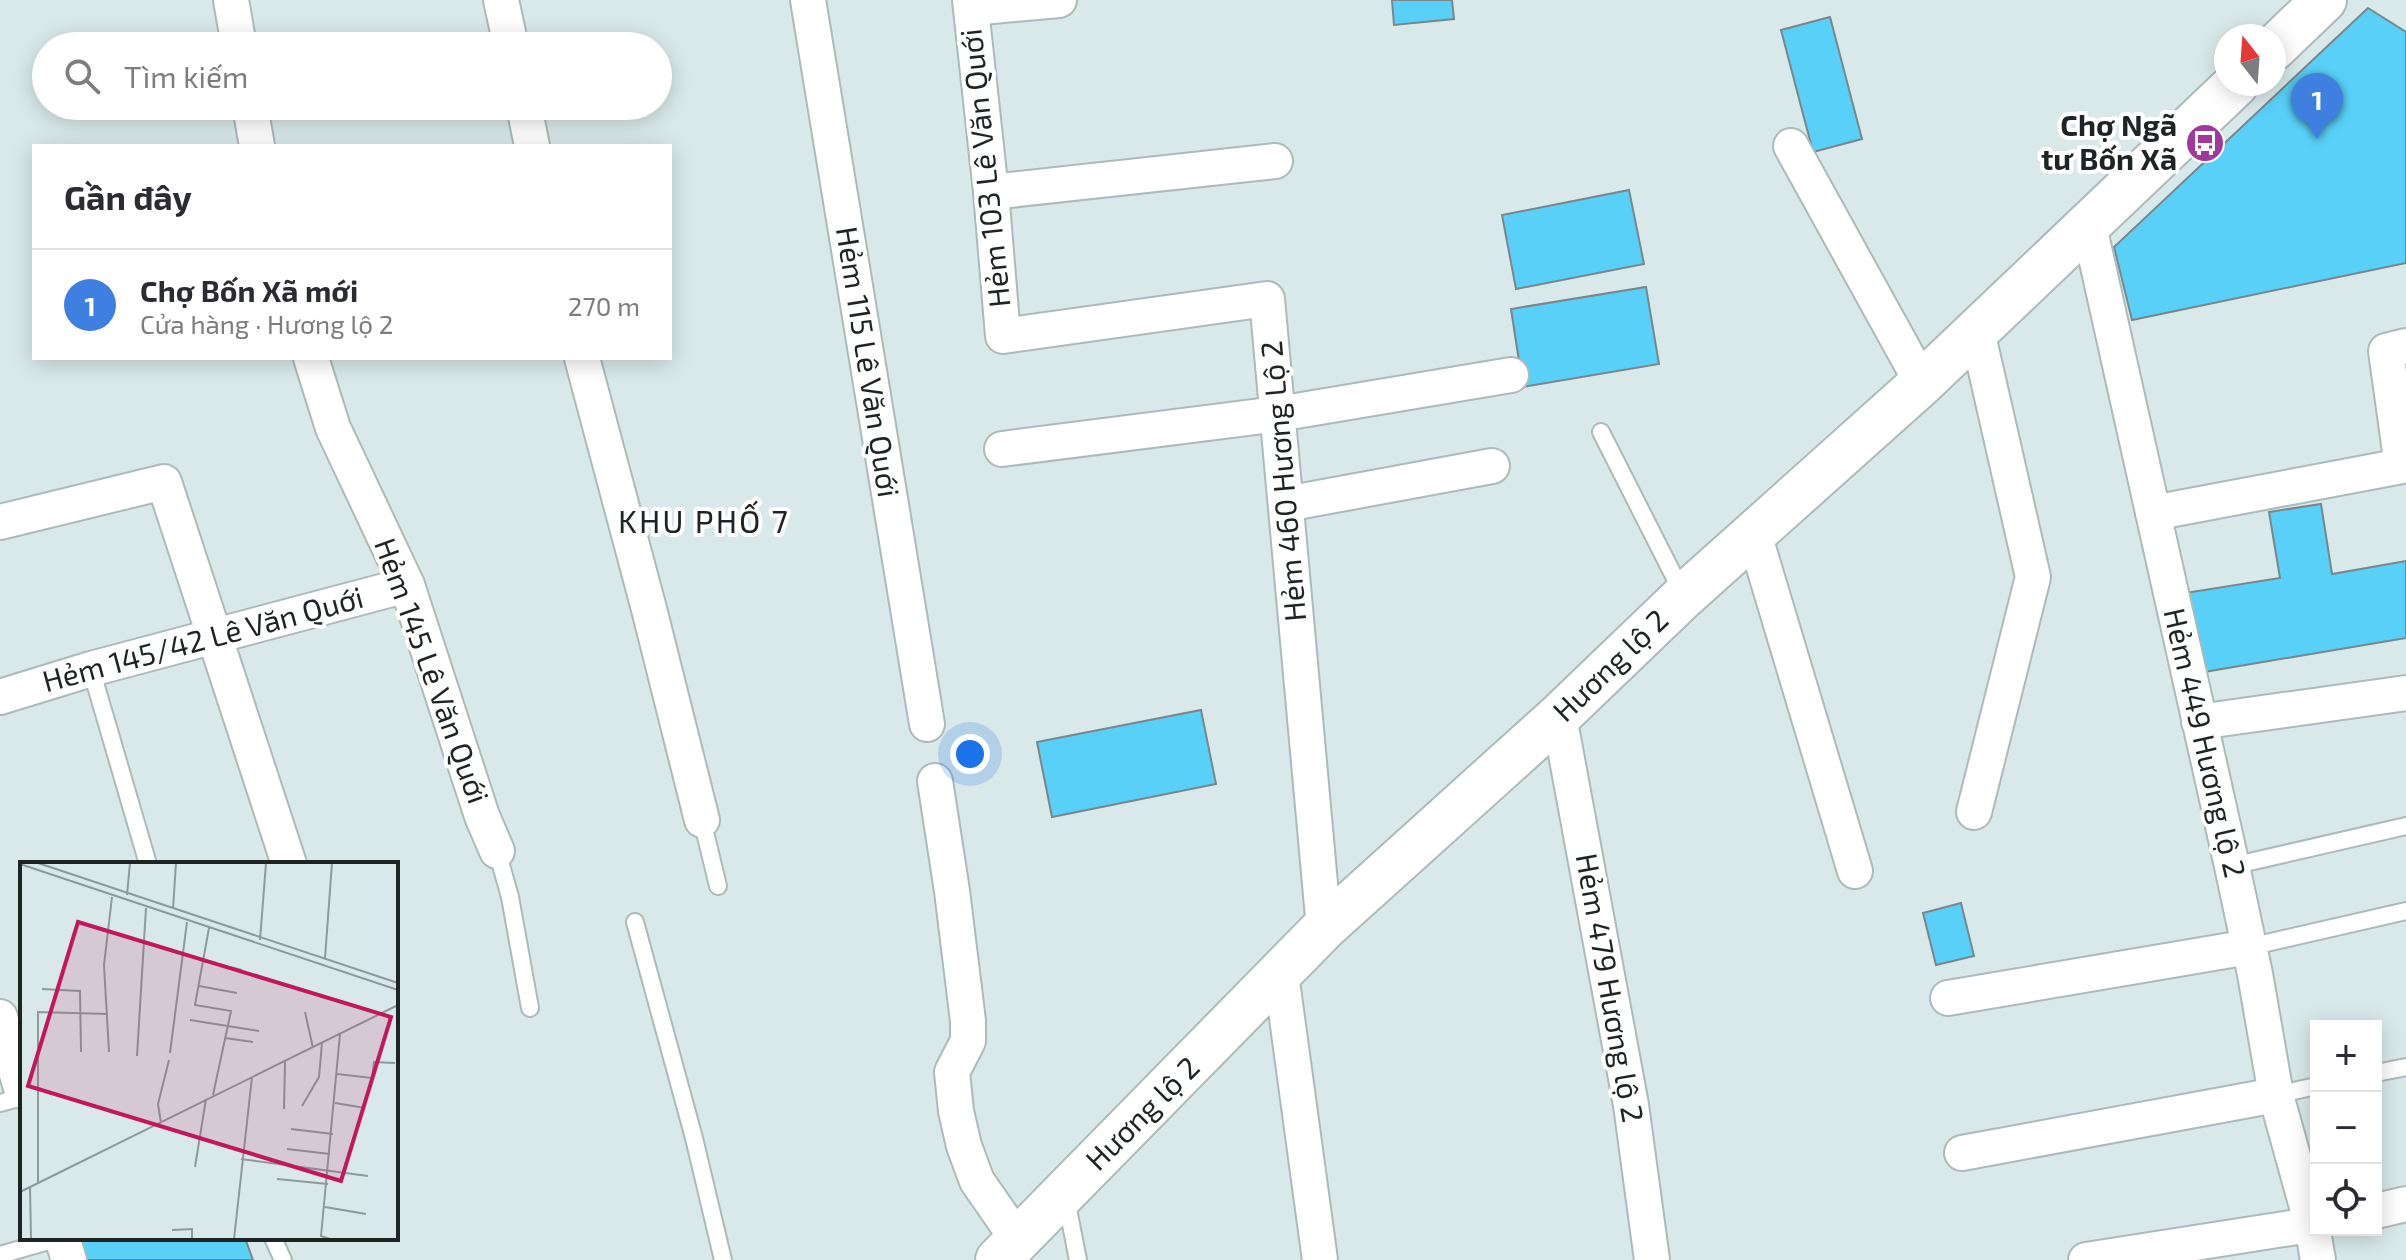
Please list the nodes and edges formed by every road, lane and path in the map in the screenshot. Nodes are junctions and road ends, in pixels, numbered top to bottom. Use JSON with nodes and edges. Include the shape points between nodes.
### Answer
{"nodes":[{"id":1,"x":231,"y":0,"type":"edge"},
{"id":2,"x":501,"y":0,"type":"edge"},
{"id":3,"x":808,"y":0,"type":"edge"},
{"id":4,"x":1059,"y":0,"type":"edge"},
{"id":5,"x":2324,"y":0,"type":"edge"},
{"id":6,"x":970,"y":4,"type":"edge"},
{"id":7,"x":237,"y":32,"type":"edge"},
{"id":8,"x":508,"y":32,"type":"edge"},
{"id":9,"x":2286,"y":36,"type":"edge"},
{"id":10,"x":2224,"y":96,"type":"edge"},
{"id":11,"x":252,"y":120,"type":"edge"},
{"id":12,"x":527,"y":120,"type":"edge"},
{"id":13,"x":257,"y":144,"type":"edge"},
{"id":14,"x":532,"y":144,"type":"edge"},
{"id":15,"x":1791,"y":146,"type":"dead end"},
{"id":16,"x":1275,"y":161,"type":"dead end"},
{"id":17,"x":991,"y":192,"type":"junction"},
{"id":18,"x":2089,"y":226,"type":"junction"},
{"id":19,"x":1977,"y":331,"type":"junction"},
{"id":20,"x":1003,"y":336,"type":"joint"},
{"id":21,"x":2406,"y":346,"type":"edge"},
{"id":22,"x":312,"y":360,"type":"edge"},
{"id":23,"x":583,"y":360,"type":"edge"},
{"id":24,"x":1511,"y":375,"type":"dead end"},
{"id":25,"x":1922,"y":383,"type":"junction"},
{"id":26,"x":1278,"y":414,"type":"junction"},
{"id":27,"x":1601,"y":432,"type":"dead end"},
{"id":28,"x":1002,"y":449,"type":"dead end"},
{"id":29,"x":1492,"y":466,"type":"dead end"},
{"id":30,"x":1286,"y":504,"type":"junction"},
{"id":31,"x":2153,"y":513,"type":"junction"},
{"id":32,"x":0,"y":522,"type":"edge"},
{"id":33,"x":1754,"y":534,"type":"junction"},
{"id":34,"x":407,"y":585,"type":"junction"},
{"id":35,"x":1684,"y":596,"type":"junction"},
{"id":36,"x":214,"y":636,"type":"junction"},
{"id":37,"x":91,"y":669,"type":"junction"},
{"id":38,"x":2406,"y":693,"type":"edge"},
{"id":39,"x":0,"y":697,"type":"edge"},
{"id":40,"x":1559,"y":716,"type":"junction"},
{"id":41,"x":2199,"y":722,"type":"junction"},
{"id":42,"x":927,"y":724,"type":"dead end"},
{"id":43,"x":935,"y":781,"type":"dead end"},
{"id":44,"x":1974,"y":812,"type":"dead end"},
{"id":45,"x":702,"y":820,"type":"joint"},
{"id":46,"x":2406,"y":826,"type":"edge"},
{"id":47,"x":497,"y":851,"type":"joint"},
{"id":48,"x":147,"y":862,"type":"edge"},
{"id":49,"x":288,"y":862,"type":"edge"},
{"id":50,"x":2232,"y":866,"type":"junction"},
{"id":51,"x":1855,"y":871,"type":"dead end"},
{"id":52,"x":718,"y":886,"type":"dead end"},
{"id":53,"x":2406,"y":911,"type":"edge"},
{"id":54,"x":635,"y":922,"type":"dead end"},
{"id":55,"x":1324,"y":928,"type":"junction"},
{"id":56,"x":2249,"y":947,"type":"junction"},
{"id":57,"x":1281,"y":974,"type":"junction"},
{"id":58,"x":1948,"y":998,"type":"dead end"},
{"id":59,"x":530,"y":1008,"type":"dead end"},
{"id":60,"x":0,"y":1017,"type":"edge"},
{"id":61,"x":2406,"y":1067,"type":"edge"},
{"id":62,"x":2382,"y":1072,"type":"edge"},
{"id":63,"x":20,"y":1084,"type":"edge"},
{"id":64,"x":2310,"y":1087,"type":"edge"},
{"id":65,"x":2276,"y":1095,"type":"junction"},
{"id":66,"x":20,"y":1098,"type":"edge"},
{"id":67,"x":0,"y":1103,"type":"edge"},
{"id":68,"x":1962,"y":1153,"type":"dead end"},
{"id":69,"x":1064,"y":1193,"type":"junction"},
{"id":70,"x":2406,"y":1204,"type":"edge"},
{"id":71,"x":2382,"y":1210,"type":"edge"},
{"id":72,"x":2310,"y":1211,"type":"edge"},
{"id":73,"x":2310,"y":1226,"type":"edge"},
{"id":74,"x":2315,"y":1236,"type":"edge"},
{"id":75,"x":53,"y":1240,"type":"edge"},
{"id":76,"x":61,"y":1240,"type":"edge"},
{"id":77,"x":1008,"y":1250,"type":"edge"},
{"id":78,"x":0,"y":1255,"type":"edge"},
{"id":79,"x":69,"y":1260,"type":"edge"},
{"id":80,"x":723,"y":1260,"type":"edge"},
{"id":81,"x":1078,"y":1260,"type":"edge"},
{"id":82,"x":1320,"y":1260,"type":"edge"},
{"id":83,"x":1652,"y":1260,"type":"edge"},
{"id":84,"x":2086,"y":1260,"type":"edge"},
{"id":85,"x":2318,"y":1260,"type":"edge"}],
"edges":[{"from":1,"to":7,"type":"street"},
{"from":2,"to":8,"type":"street"},
{"from":3,"to":42,"type":"street","name":"Hẻm 115 Lê Văn Quới"},
{"from":4,"to":6,"type":"street"},
{"from":5,"to":9,"type":"main road"},
{"from":6,"to":17,"type":"street","name":"Hẻm 103 Lê Văn Quới"},
{"from":10,"to":18,"type":"main road","name":"Hương lộ 2"},
{"from":11,"to":13,"type":"street"},
{"from":12,"to":14,"type":"street"},
{"from":15,"to":25,"type":"street"},
{"from":16,"to":17,"type":"street"},
{"from":17,"to":20,"type":"street","name":"Hẻm 103 Lê Văn Quới"},
{"from":18,"to":19,"type":"main road","name":"Hương lộ 2"},
{"from":18,"to":31,"type":"street","name":"Hẻm 449 Hương lộ 2"},
{"from":19,"to":25,"type":"main road","name":"Hương lộ 2"},
{"from":19,"to":44,"type":"street","via":[[2033,577]]},
{"from":20,"to":26,"type":"street","name":"Hẻm 460 Hương Lộ 2","via":[[1267,299]]},
{"from":21,"to":31,"type":"street","via":[[2386,351],[2402,466]]},
{"from":22,"to":34,"type":"street","name":"Hẻm 145 Lê Văn Quới","via":[[333,428]]},
{"from":23,"to":45,"type":"street"},
{"from":24,"to":26,"type":"street"},
{"from":25,"to":33,"type":"main road","name":"Hương lộ 2"},
{"from":26,"to":28,"type":"street"},
{"from":26,"to":30,"type":"street","name":"Hẻm 460 Hương Lộ 2"},
{"from":27,"to":35,"type":"lane"},
{"from":29,"to":30,"type":"street"},
{"from":30,"to":55,"type":"street","name":"Hẻm 460 Hương Lộ 2"},
{"from":31,"to":41,"type":"street","name":"Hẻm 449 Hương lộ 2"},
{"from":32,"to":36,"type":"street","via":[[164,482]]},
{"from":33,"to":35,"type":"main road","name":"Hương lộ 2"},
{"from":33,"to":51,"type":"street"},
{"from":34,"to":36,"type":"street","name":"Hẻm 145/42 Lê Văn Quới"},
{"from":34,"to":47,"type":"street","name":"Hẻm 145 Lê Văn Quới"},
{"from":35,"to":40,"type":"main road","name":"Hương lộ 2"},
{"from":36,"to":37,"type":"street","name":"Hẻm 145/42 Lê Văn Quới"},
{"from":36,"to":49,"type":"street"},
{"from":37,"to":39,"type":"street","name":"Hẻm 145/42 Lê Văn Quới"},
{"from":37,"to":48,"type":"lane"},
{"from":38,"to":41,"type":"street"},
{"from":40,"to":55,"type":"main road","name":"Hương lộ 2"},
{"from":40,"to":83,"type":"street","name":"Hẻm 479 Hương lộ 2","via":[[1631,1105]]},
{"from":41,"to":50,"type":"street","name":"Hẻm 449 Hương lộ 2"},
{"from":43,"to":77,"type":"street","via":[[968,1021],[968,1041],[952,1072],[956,1111],[977,1181]]},
{"from":45,"to":52,"type":"lane"},
{"from":46,"to":50,"type":"lane"},
{"from":47,"to":59,"type":"lane"},
{"from":50,"to":56,"type":"street","name":"Hẻm 449 Hương lộ 2"},
{"from":53,"to":56,"type":"lane"},
{"from":54,"to":80,"type":"lane"},
{"from":55,"to":57,"type":"main road","name":"Hương lộ 2"},
{"from":56,"to":58,"type":"street"},
{"from":56,"to":65,"type":"street","name":"Hẻm 449 Hương lộ 2"},
{"from":57,"to":69,"type":"main road","name":"Hương lộ 2"},
{"from":57,"to":82,"type":"street"},
{"from":60,"to":63,"type":"street"},
{"from":61,"to":62,"type":"lane"},
{"from":64,"to":65,"type":"lane"},
{"from":65,"to":68,"type":"street"},
{"from":65,"to":72,"type":"street","name":"Hẻm 449 Hương lộ 2"},
{"from":66,"to":67,"type":"lane"},
{"from":69,"to":77,"type":"main road","name":"Hương lộ 2"},
{"from":69,"to":81,"type":"lane"},
{"from":70,"to":71,"type":"street"},
{"from":73,"to":84,"type":"street"},
{"from":74,"to":85,"type":"street","name":"Hẻm 449 Hương lộ 2"},
{"from":75,"to":78,"type":"lane"},
{"from":76,"to":79,"type":"street"}]}
